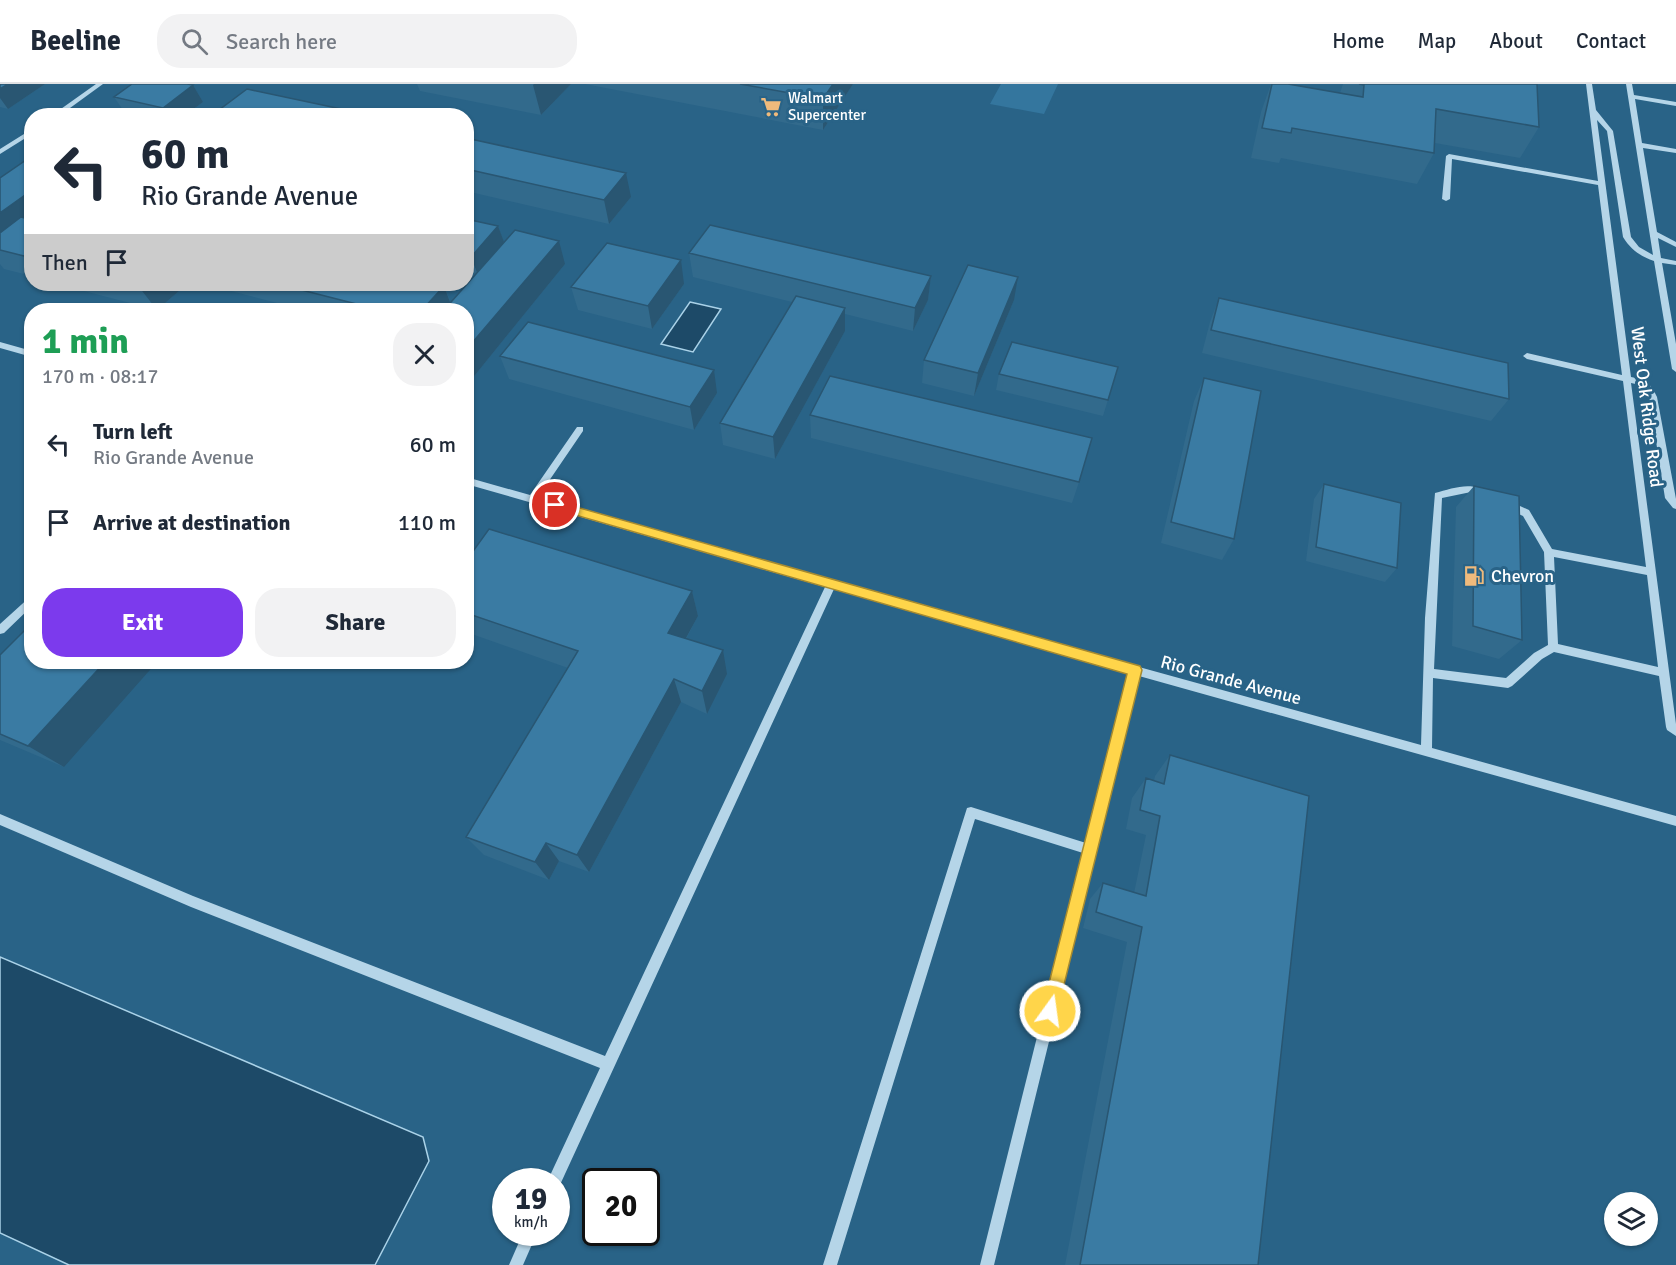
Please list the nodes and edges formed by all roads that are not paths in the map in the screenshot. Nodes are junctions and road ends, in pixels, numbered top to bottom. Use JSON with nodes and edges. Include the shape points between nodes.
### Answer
{"nodes":[{"id":1,"x":100,"y":84,"type":"edge"},
{"id":2,"x":1589,"y":84,"type":"edge"},
{"id":3,"x":1629,"y":84,"type":"edge"},
{"id":4,"x":1631,"y":96,"type":"junction"},
{"id":5,"x":1676,"y":104,"type":"edge"},
{"id":6,"x":66,"y":108,"type":"edge"},
{"id":7,"x":1592,"y":110,"type":"junction"},
{"id":8,"x":24,"y":136,"type":"edge"},
{"id":9,"x":1640,"y":144,"type":"junction"},
{"id":10,"x":1676,"y":151,"type":"edge"},
{"id":11,"x":0,"y":152,"type":"edge"},
{"id":12,"x":1602,"y":184,"type":"junction"},
{"id":13,"x":1446,"y":200,"type":"dead end"},
{"id":14,"x":1653,"y":232,"type":"junction"},
{"id":15,"x":1676,"y":246,"type":"edge"},
{"id":16,"x":1658,"y":260,"type":"junction"},
{"id":17,"x":1676,"y":263,"type":"edge"},
{"id":18,"x":0,"y":345,"type":"edge"},
{"id":19,"x":24,"y":352,"type":"edge"},
{"id":20,"x":1527,"y":356,"type":"dead end"},
{"id":21,"x":1676,"y":369,"type":"edge"},
{"id":22,"x":1627,"y":378,"type":"junction"},
{"id":23,"x":580,"y":429,"type":"dead end"},
{"id":24,"x":474,"y":482,"type":"edge"},
{"id":25,"x":532,"y":499,"type":"junction"},
{"id":26,"x":1676,"y":505,"type":"edge"},
{"id":27,"x":1549,"y":552,"type":"junction"},
{"id":28,"x":1651,"y":572,"type":"junction"},
{"id":29,"x":831,"y":585,"type":"junction"},
{"id":30,"x":24,"y":606,"type":"edge"},
{"id":31,"x":0,"y":630,"type":"edge"},
{"id":32,"x":1553,"y":647,"type":"junction"},
{"id":33,"x":1135,"y":670,"type":"junction"},
{"id":34,"x":1429,"y":673,"type":"junction"},
{"id":35,"x":1664,"y":673,"type":"junction"},
{"id":36,"x":1676,"y":731,"type":"edge"},
{"id":37,"x":1426,"y":751,"type":"junction"},
{"id":38,"x":0,"y":819,"type":"edge"},
{"id":39,"x":1676,"y":821,"type":"edge"},
{"id":40,"x":1090,"y":850,"type":"junction"},
{"id":41,"x":608,"y":1064,"type":"junction"},
{"id":42,"x":560,"y":1168,"type":"edge"},
{"id":43,"x":524,"y":1246,"type":"edge"},
{"id":44,"x":516,"y":1265,"type":"edge"},
{"id":45,"x":830,"y":1265,"type":"edge"},
{"id":46,"x":987,"y":1265,"type":"edge"}],
"edges":[{"from":1,"to":6,"type":"street"},
{"from":2,"to":7,"type":"street","name":"West Oak Ridge Road"},
{"from":3,"to":4,"type":"street","name":"West Oak Ridge Road"},
{"from":4,"to":5,"type":"street"},
{"from":4,"to":9,"type":"street","name":"West Oak Ridge Road"},
{"from":7,"to":12,"type":"street","name":"West Oak Ridge Road"},
{"from":7,"to":16,"type":"street","via":[[1610,131],[1627,237],[1640,254]]},
{"from":8,"to":11,"type":"street"},
{"from":9,"to":10,"type":"street"},
{"from":9,"to":14,"type":"street","name":"West Oak Ridge Road"},
{"from":12,"to":13,"type":"street","via":[[1449,156]]},
{"from":12,"to":22,"type":"street","name":"West Oak Ridge Road"},
{"from":14,"to":15,"type":"street"},
{"from":14,"to":16,"type":"street","name":"West Oak Ridge Road"},
{"from":16,"to":17,"type":"street"},
{"from":16,"to":21,"type":"street","name":"West Oak Ridge Road"},
{"from":18,"to":19,"type":"street"},
{"from":20,"to":22,"type":"street"},
{"from":22,"to":26,"type":"street","via":[[1641,382],[1653,397],[1670,498]]},
{"from":22,"to":28,"type":"street","name":"West Oak Ridge Road"},
{"from":23,"to":25,"type":"street"},
{"from":24,"to":25,"type":"street","name":"Rio Grande Avenue"},
{"from":25,"to":29,"type":"street","name":"Rio Grande Avenue"},
{"from":27,"to":28,"type":"street"},
{"from":27,"to":32,"type":"street"},
{"from":27,"to":34,"type":"street","via":[[1526,513],[1472,488],[1438,495]]},
{"from":28,"to":35,"type":"street","name":"West Oak Ridge Road"},
{"from":29,"to":33,"type":"street","name":"Rio Grande Avenue"},
{"from":29,"to":41,"type":"street"},
{"from":30,"to":31,"type":"street"},
{"from":32,"to":34,"type":"street","via":[[1509,683]]},
{"from":32,"to":35,"type":"street"},
{"from":33,"to":37,"type":"street","name":"Rio Grande Avenue"},
{"from":33,"to":40,"type":"street"},
{"from":34,"to":37,"type":"street"},
{"from":35,"to":36,"type":"street","name":"West Oak Ridge Road","via":[[1671,727]]},
{"from":37,"to":39,"type":"street","name":"Rio Grande Avenue"},
{"from":38,"to":41,"type":"street","via":[[191,901]]},
{"from":40,"to":45,"type":"street","via":[[971,812]]},
{"from":40,"to":46,"type":"street"},
{"from":41,"to":42,"type":"street"},
{"from":43,"to":44,"type":"street"}]}
